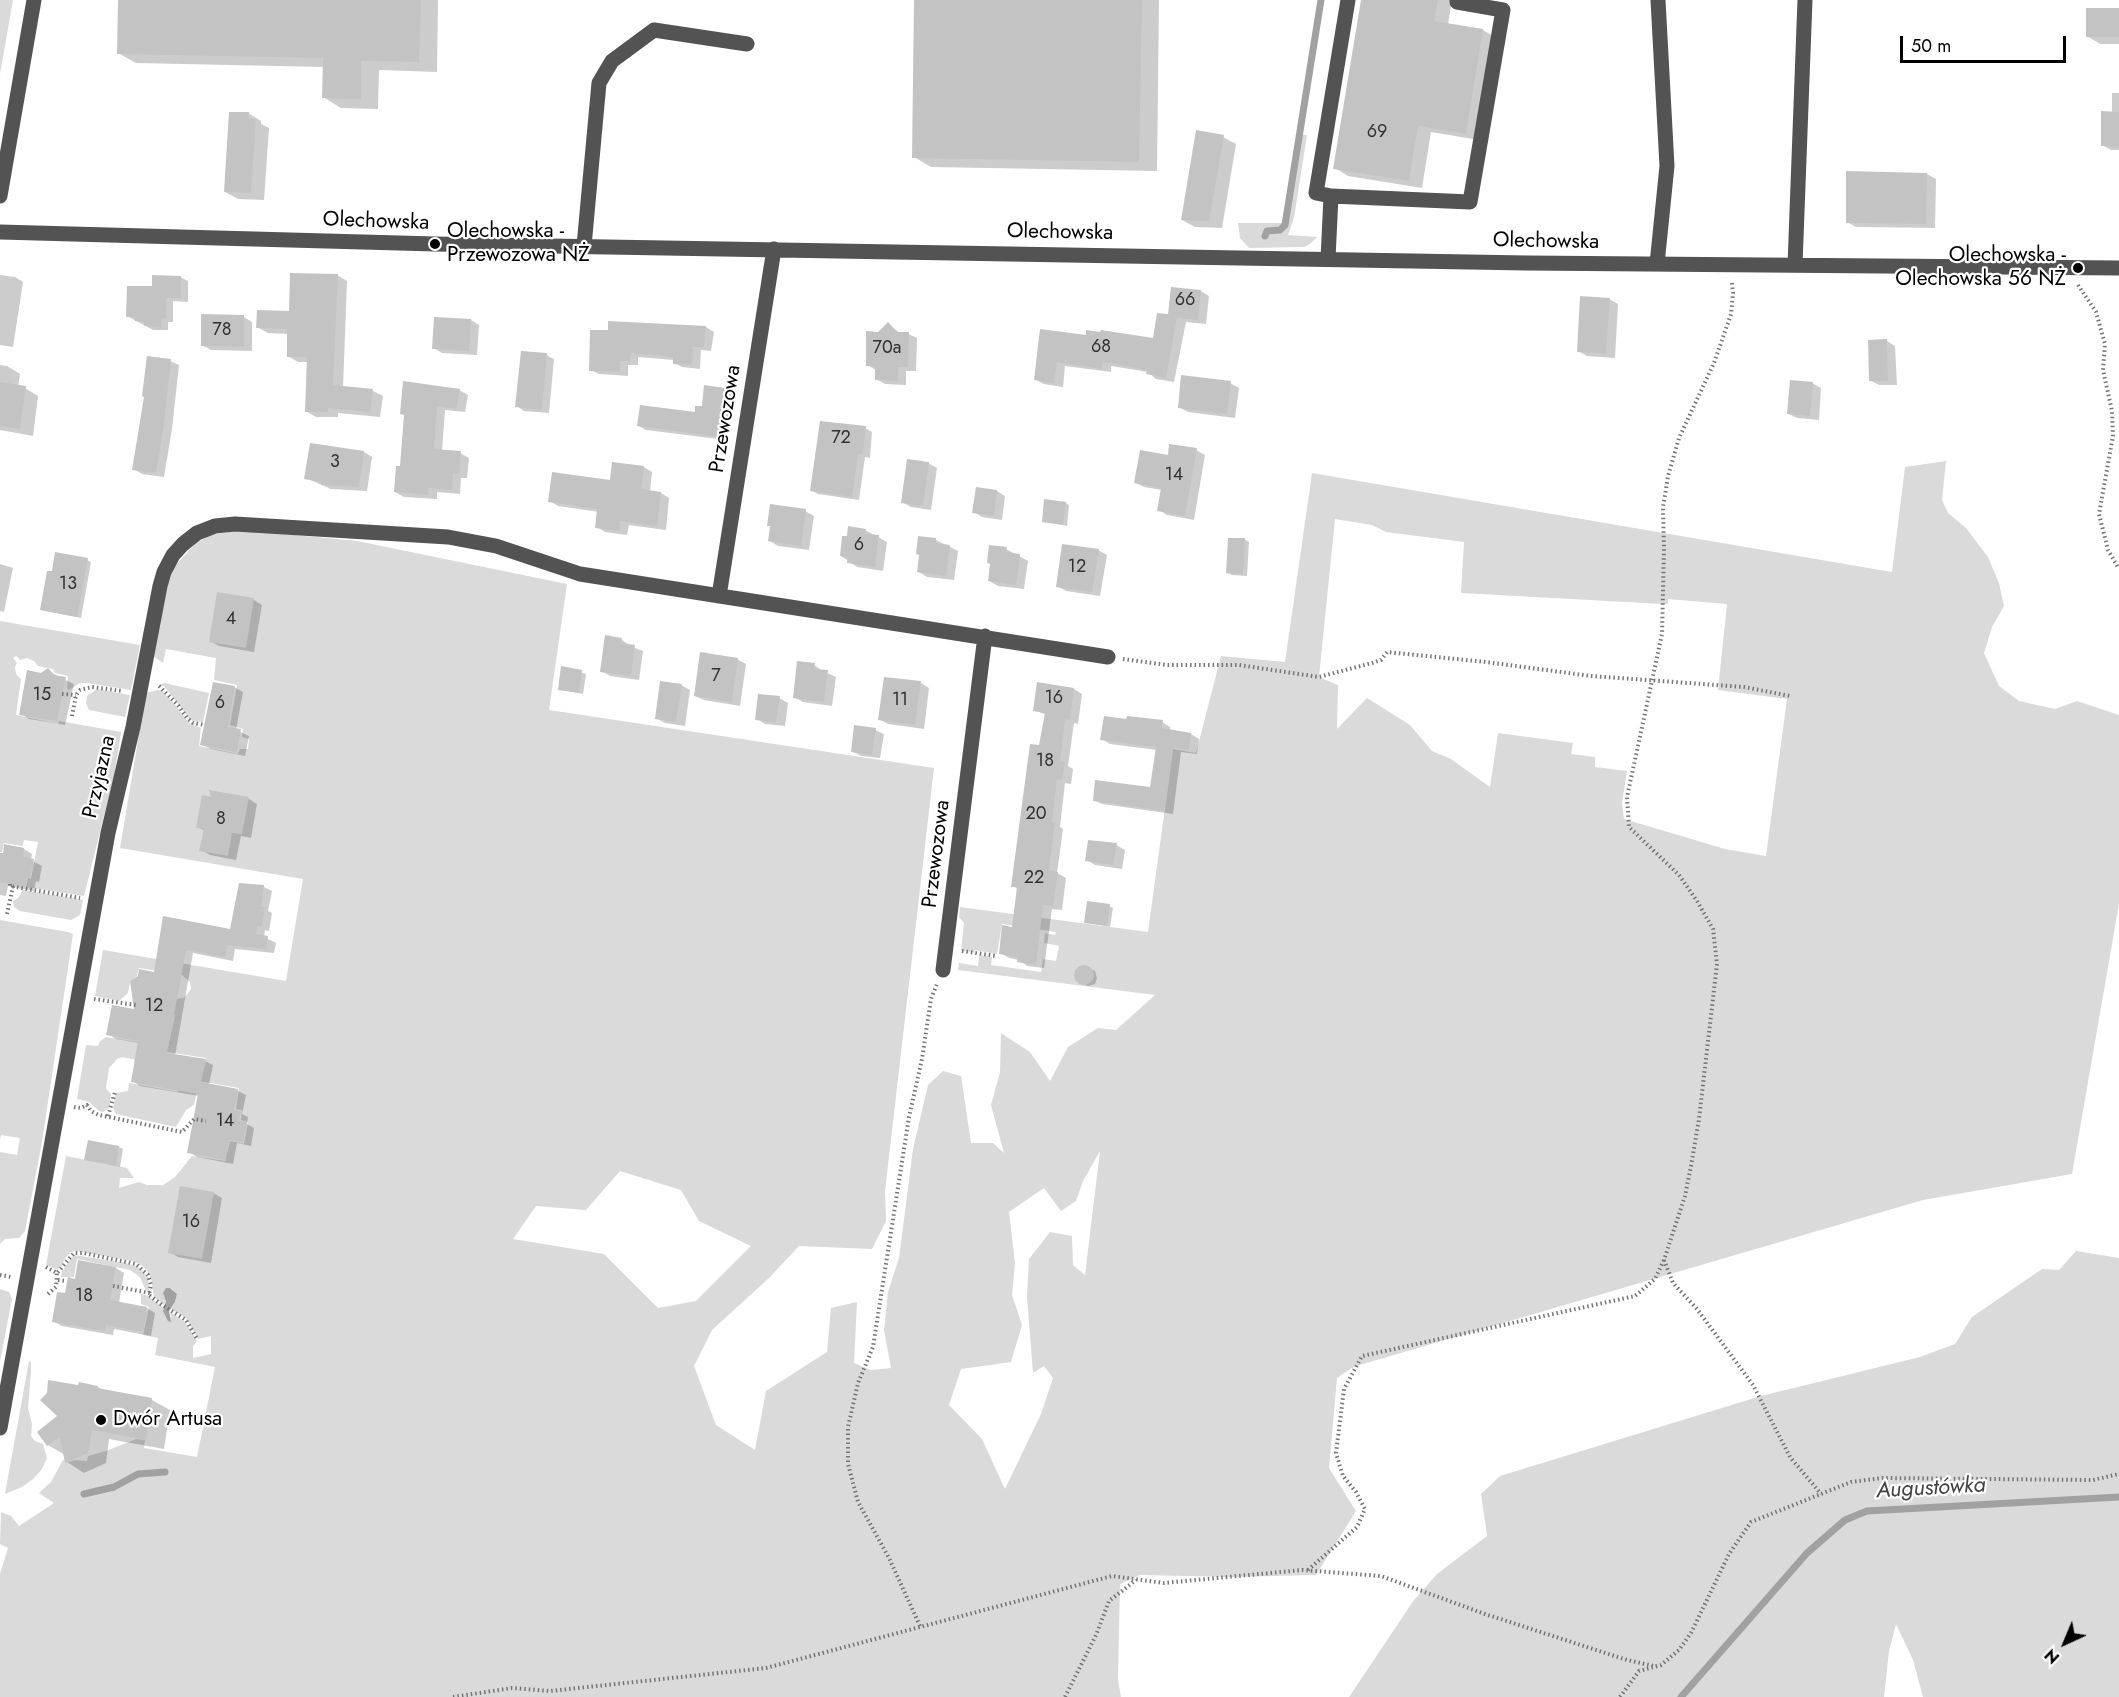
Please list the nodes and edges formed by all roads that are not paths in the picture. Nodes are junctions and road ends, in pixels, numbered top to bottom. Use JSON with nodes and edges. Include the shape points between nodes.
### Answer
{"nodes":[{"id":1,"x":34,"y":0,"type":"edge"},
{"id":2,"x":1348,"y":0,"type":"edge"},
{"id":3,"x":1457,"y":0,"type":"edge"},
{"id":4,"x":1658,"y":0,"type":"edge"},
{"id":5,"x":1805,"y":0,"type":"edge"},
{"id":6,"x":747,"y":44,"type":"dead end"},
{"id":7,"x":0,"y":196,"type":"edge"},
{"id":8,"x":1331,"y":196,"type":"junction"},
{"id":9,"x":0,"y":232,"type":"edge"},
{"id":10,"x":584,"y":246,"type":"junction"},
{"id":11,"x":774,"y":249,"type":"junction"},
{"id":12,"x":1328,"y":259,"type":"junction"},
{"id":13,"x":1657,"y":264,"type":"junction"},
{"id":14,"x":1795,"y":265,"type":"junction"},
{"id":15,"x":2119,"y":268,"type":"edge"},
{"id":16,"x":720,"y":596,"type":"junction"},
{"id":17,"x":985,"y":636,"type":"junction"},
{"id":18,"x":1108,"y":657,"type":"road end"},
{"id":19,"x":943,"y":970,"type":"road end"},
{"id":20,"x":0,"y":1428,"type":"edge"}],
"edges":[{"from":1,"to":7,"type":"street"},
{"from":2,"to":8,"type":"street","via":[[1316,193]]},
{"from":3,"to":8,"type":"street","via":[[1503,10],[1470,202]]},
{"from":4,"to":13,"type":"street","via":[[1667,166]]},
{"from":5,"to":14,"type":"street"},
{"from":6,"to":10,"type":"street","via":[[654,30],[612,61],[600,83]]},
{"from":8,"to":12,"type":"street"},
{"from":9,"to":10,"type":"street","name":"Olechowska"},
{"from":10,"to":11,"type":"street","name":"Olechowska"},
{"from":11,"to":12,"type":"street","name":"Olechowska"},
{"from":11,"to":16,"type":"street","name":"Przewozowa"},
{"from":12,"to":13,"type":"street","name":"Olechowska"},
{"from":13,"to":14,"type":"street","name":"Olechowska"},
{"from":14,"to":15,"type":"street","name":"Olechowska"},
{"from":16,"to":17,"type":"street"},
{"from":16,"to":20,"type":"street","name":"Przyjazna","via":[[580,574],[496,546],[448,537],[235,524],[197,533],[173,555],[164,572],[108,833]]},
{"from":17,"to":18,"type":"street"},
{"from":17,"to":19,"type":"street","name":"Przewozowa"}]}
